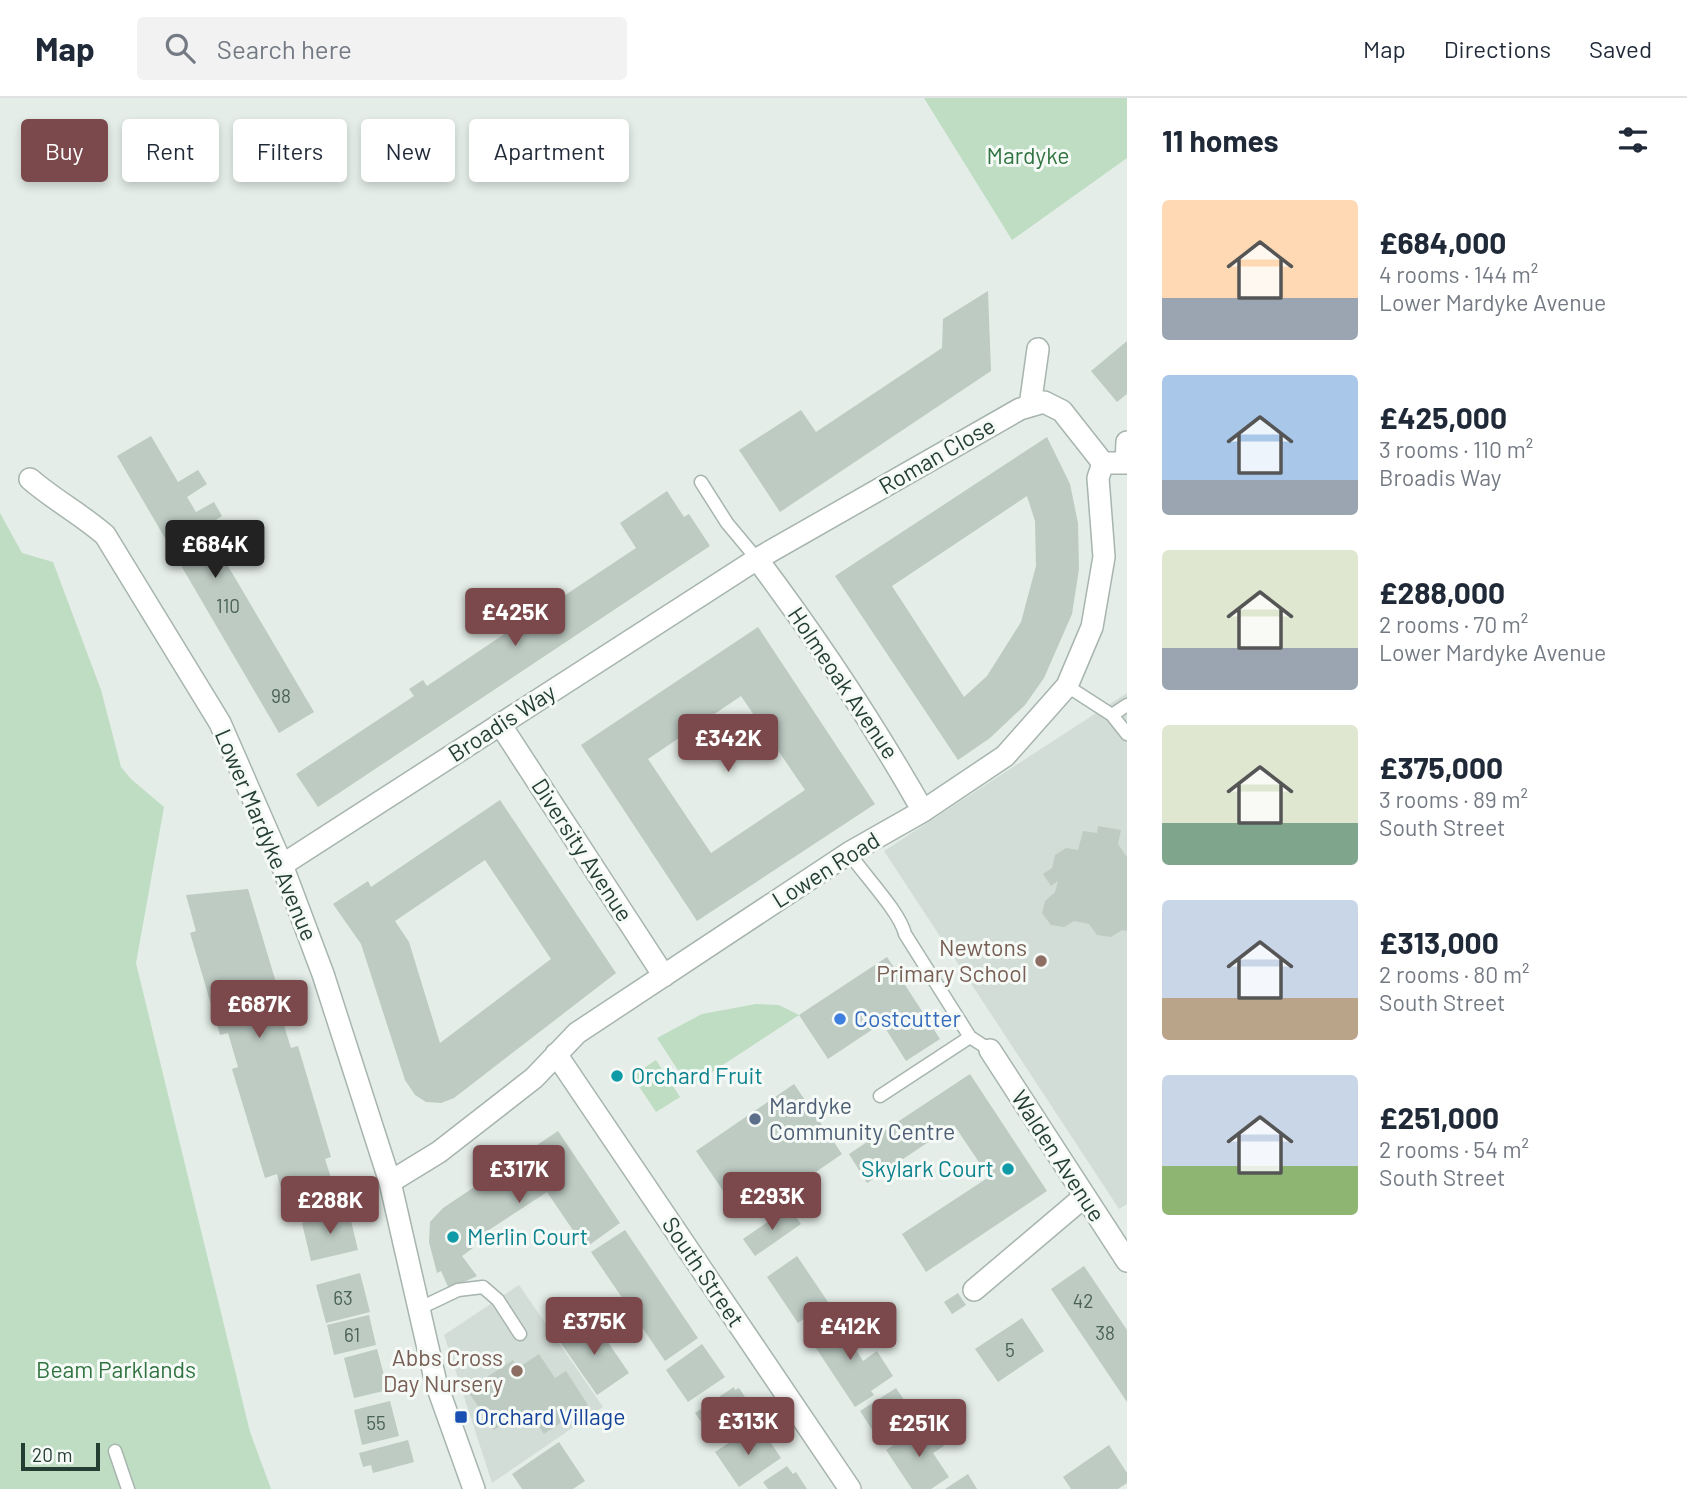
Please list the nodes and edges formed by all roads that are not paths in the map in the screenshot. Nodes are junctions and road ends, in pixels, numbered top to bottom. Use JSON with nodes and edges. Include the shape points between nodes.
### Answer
{"nodes":[{"id":1,"x":1038,"y":349,"type":"dead end"},
{"id":2,"x":1030,"y":406,"type":"junction"},
{"id":3,"x":1127,"y":442,"type":"edge"},
{"id":4,"x":1103,"y":463,"type":"junction"},
{"id":5,"x":30,"y":479,"type":"dead end"},
{"id":6,"x":701,"y":482,"type":"dead end"},
{"id":7,"x":757,"y":559,"type":"junction"},
{"id":8,"x":1067,"y":686,"type":"junction"},
{"id":9,"x":1127,"y":705,"type":"edge"},
{"id":10,"x":1112,"y":715,"type":"junction"},
{"id":11,"x":500,"y":724,"type":"junction"},
{"id":12,"x":1127,"y":734,"type":"edge"},
{"id":13,"x":923,"y":811,"type":"junction"},
{"id":14,"x":849,"y":853,"type":"junction"},
{"id":15,"x":282,"y":865,"type":"junction"},
{"id":16,"x":664,"y":976,"type":"junction"},
{"id":17,"x":970,"y":1037,"type":"junction"},
{"id":18,"x":990,"y":1050,"type":"joint"},
{"id":19,"x":556,"y":1054,"type":"junction"},
{"id":20,"x":880,"y":1097,"type":"dead end"},
{"id":21,"x":390,"y":1182,"type":"junction"},
{"id":22,"x":1085,"y":1196,"type":"junction"},
{"id":23,"x":1127,"y":1261,"type":"edge"},
{"id":24,"x":974,"y":1290,"type":"dead end"},
{"id":25,"x":418,"y":1309,"type":"junction"},
{"id":26,"x":520,"y":1334,"type":"dead end"},
{"id":27,"x":115,"y":1451,"type":"dead end"},
{"id":28,"x":128,"y":1489,"type":"edge"},
{"id":29,"x":474,"y":1489,"type":"edge"},
{"id":30,"x":850,"y":1489,"type":"edge"}],
"edges":[{"from":1,"to":2,"type":"street"},
{"from":2,"to":4,"type":"street","via":[[1044,402],[1062,411]]},
{"from":2,"to":7,"type":"street","name":"Roman Close"},
{"from":3,"to":4,"type":"street","via":[[1126,463]]},
{"from":4,"to":8,"type":"street","name":"Lowen Road","via":[[1098,478],[1104,536],[1102,583],[1092,627]]},
{"from":5,"to":15,"type":"street","name":"Lower Mardyke Avenue","via":[[105,535],[220,723]]},
{"from":6,"to":7,"type":"lane"},
{"from":7,"to":11,"type":"street","name":"Broadis Way"},
{"from":7,"to":13,"type":"street","name":"Holmeoak Avenue","via":[[821,644]]},
{"from":8,"to":10,"type":"lane"},
{"from":8,"to":13,"type":"street","name":"Lowen Road","via":[[1005,756]]},
{"from":9,"to":10,"type":"lane"},
{"from":10,"to":12,"type":"lane"},
{"from":11,"to":15,"type":"street","name":"Broadis Way"},
{"from":11,"to":16,"type":"street","name":"Diversity Avenue"},
{"from":13,"to":14,"type":"street","name":"Lowen Road"},
{"from":14,"to":16,"type":"street","name":"Lowen Road"},
{"from":14,"to":17,"type":"lane","via":[[902,920],[905,934]]},
{"from":15,"to":21,"type":"street","name":"Lower Mardyke Avenue","via":[[323,974]]},
{"from":16,"to":19,"type":"street","name":"Lowen Road","via":[[577,1033]]},
{"from":17,"to":18,"type":"lane"},
{"from":17,"to":20,"type":"lane"},
{"from":18,"to":22,"type":"street","name":"Walden Avenue"},
{"from":19,"to":21,"type":"street","name":"Lowen Road","via":[[534,1077],[439,1152]]},
{"from":19,"to":30,"type":"street","name":"South Street"},
{"from":21,"to":25,"type":"street","name":"Lower Mardyke Avenue"},
{"from":22,"to":23,"type":"street","name":"Walden Avenue"},
{"from":22,"to":24,"type":"street"},
{"from":25,"to":26,"type":"lane","via":[[458,1290],[483,1287],[498,1300]]},
{"from":25,"to":29,"type":"street","name":"Lower Mardyke Avenue","via":[[448,1422]]},
{"from":27,"to":28,"type":"lane"}]}
